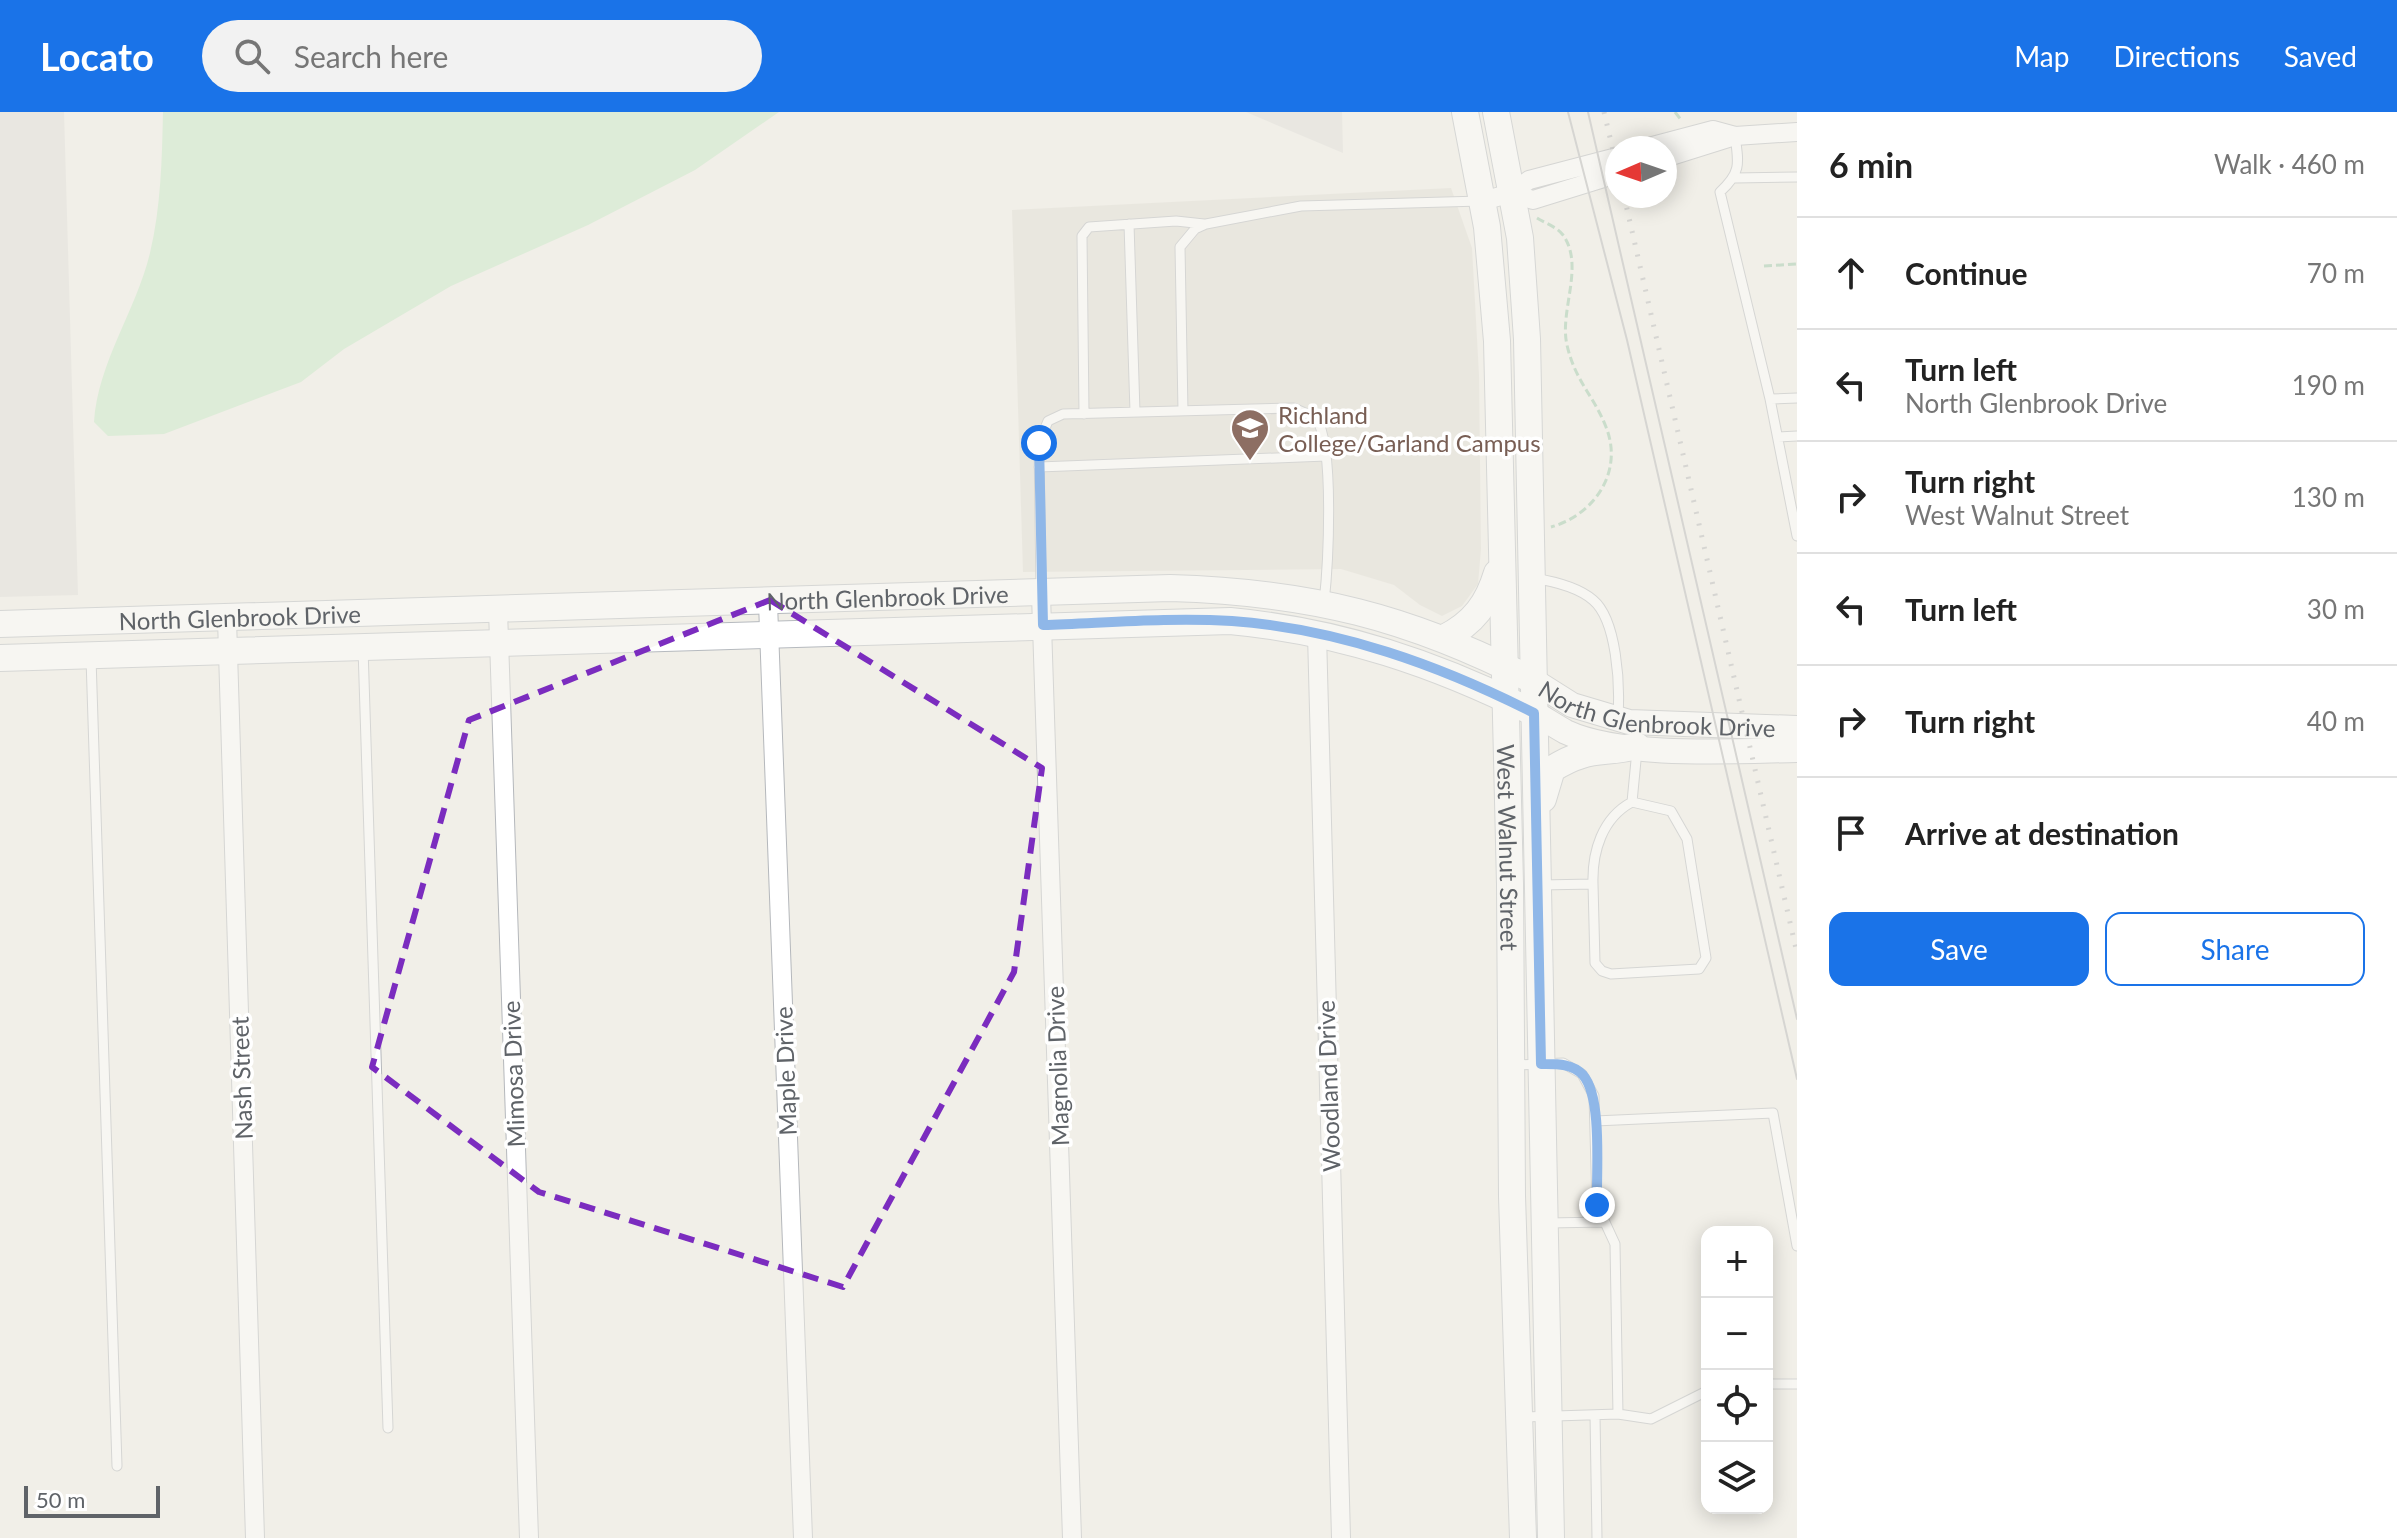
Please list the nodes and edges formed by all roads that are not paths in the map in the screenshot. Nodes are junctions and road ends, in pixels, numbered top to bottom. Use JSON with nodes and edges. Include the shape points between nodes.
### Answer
{"nodes":[{"id":1,"x":1465,"y":112,"type":"edge"},
{"id":2,"x":1496,"y":112,"type":"edge"},
{"id":3,"x":1797,"y":132,"type":"edge"},
{"id":4,"x":1735,"y":136,"type":"junction"},
{"id":5,"x":1677,"y":140,"type":"edge"},
{"id":6,"x":1677,"y":154,"type":"edge"},
{"id":7,"x":1605,"y":160,"type":"edge"},
{"id":8,"x":1797,"y":177,"type":"edge"},
{"id":9,"x":1605,"y":178,"type":"edge"},
{"id":10,"x":1735,"y":178,"type":"junction"},
{"id":11,"x":1511,"y":193,"type":"junction"},
{"id":12,"x":1483,"y":201,"type":"junction"},
{"id":13,"x":1129,"y":224,"type":"junction"},
{"id":14,"x":1206,"y":224,"type":"junction"},
{"id":15,"x":1797,"y":398,"type":"edge"},
{"id":16,"x":1770,"y":399,"type":"junction"},
{"id":17,"x":1183,"y":411,"type":"junction"},
{"id":18,"x":1135,"y":412,"type":"junction"},
{"id":19,"x":1084,"y":414,"type":"junction"},
{"id":20,"x":1797,"y":436,"type":"edge"},
{"id":21,"x":1778,"y":437,"type":"junction"},
{"id":22,"x":1326,"y":456,"type":"junction"},
{"id":23,"x":1039,"y":467,"type":"junction"},
{"id":24,"x":1792,"y":493,"type":"edge"},
{"id":25,"x":1797,"y":536,"type":"edge"},
{"id":26,"x":1502,"y":558,"type":"junction"},
{"id":27,"x":1531,"y":578,"type":"junction"},
{"id":28,"x":1041,"y":595,"type":"junction"},
{"id":29,"x":768,"y":603,"type":"junction"},
{"id":30,"x":1324,"y":603,"type":"junction"},
{"id":31,"x":498,"y":610,"type":"junction"},
{"id":32,"x":227,"y":619,"type":"junction"},
{"id":33,"x":0,"y":624,"type":"edge"},
{"id":34,"x":1043,"y":625,"type":"junction"},
{"id":35,"x":769,"y":632,"type":"junction"},
{"id":36,"x":1317,"y":634,"type":"junction"},
{"id":37,"x":1444,"y":638,"type":"junction"},
{"id":38,"x":499,"y":643,"type":"junction"},
{"id":39,"x":363,"y":648,"type":"junction"},
{"id":40,"x":228,"y":652,"type":"junction"},
{"id":41,"x":90,"y":655,"type":"junction"},
{"id":42,"x":0,"y":658,"type":"edge"},
{"id":43,"x":1504,"y":666,"type":"junction"},
{"id":44,"x":1534,"y":681,"type":"junction"},
{"id":45,"x":1505,"y":698,"type":"junction"},
{"id":46,"x":1534,"y":713,"type":"junction"},
{"id":47,"x":1618,"y":719,"type":"junction"},
{"id":48,"x":1797,"y":728,"type":"edge"},
{"id":49,"x":1637,"y":746,"type":"junction"},
{"id":50,"x":1797,"y":750,"type":"edge"},
{"id":51,"x":1632,"y":802,"type":"junction"},
{"id":52,"x":1593,"y":884,"type":"junction"},
{"id":53,"x":1538,"y":886,"type":"junction"},
{"id":54,"x":1541,"y":1064,"type":"junction"},
{"id":55,"x":1509,"y":1066,"type":"junction"},
{"id":56,"x":1595,"y":1121,"type":"junction"},
{"id":57,"x":1605,"y":1222,"type":"junction"},
{"id":58,"x":1545,"y":1223,"type":"junction"},
{"id":59,"x":1797,"y":1246,"type":"edge"},
{"id":60,"x":1773,"y":1384,"type":"edge"},
{"id":61,"x":1797,"y":1384,"type":"edge"},
{"id":62,"x":1701,"y":1394,"type":"edge"},
{"id":63,"x":1618,"y":1414,"type":"junction"},
{"id":64,"x":1595,"y":1415,"type":"junction"},
{"id":65,"x":1549,"y":1416,"type":"junction"},
{"id":66,"x":1519,"y":1417,"type":"junction"},
{"id":67,"x":388,"y":1428,"type":"dead end"},
{"id":68,"x":117,"y":1466,"type":"dead end"},
{"id":69,"x":255,"y":1538,"type":"edge"},
{"id":70,"x":529,"y":1538,"type":"edge"},
{"id":71,"x":803,"y":1538,"type":"edge"},
{"id":72,"x":1072,"y":1538,"type":"edge"},
{"id":73,"x":1341,"y":1538,"type":"edge"},
{"id":74,"x":1523,"y":1538,"type":"edge"},
{"id":75,"x":1551,"y":1538,"type":"edge"},
{"id":76,"x":1597,"y":1538,"type":"edge"}],
"edges":[{"from":1,"to":12,"type":"main road","name":"West Walnut Street"},
{"from":2,"to":11,"type":"main road","name":"West Walnut Street"},
{"from":3,"to":4,"type":"street"},
{"from":4,"to":5,"type":"street","via":[[1713,130]]},
{"from":4,"to":6,"type":"street"},
{"from":4,"to":10,"type":"lane"},
{"from":7,"to":11,"type":"street","via":[[1529,180]]},
{"from":8,"to":10,"type":"lane"},
{"from":9,"to":11,"type":"street","via":[[1533,200]]},
{"from":10,"to":16,"type":"lane","via":[[1720,192]]},
{"from":11,"to":12,"type":"street"},
{"from":11,"to":27,"type":"main road","name":"West Walnut Street","via":[[1527,339]]},
{"from":12,"to":14,"type":"lane","via":[[1301,206]]},
{"from":12,"to":26,"type":"main road","name":"West Walnut Street","via":[[1495,302]]},
{"from":13,"to":14,"type":"lane"},
{"from":13,"to":18,"type":"lane"},
{"from":13,"to":19,"type":"lane","via":[[1089,227],[1082,236]]},
{"from":14,"to":17,"type":"lane","via":[[1180,247]]},
{"from":15,"to":16,"type":"lane"},
{"from":16,"to":21,"type":"lane"},
{"from":17,"to":18,"type":"lane"},
{"from":17,"to":22,"type":"lane","via":[[1306,411],[1323,428]]},
{"from":18,"to":19,"type":"lane"},
{"from":19,"to":23,"type":"lane","via":[[1055,417],[1043,427]]},
{"from":20,"to":21,"type":"lane"},
{"from":21,"to":24,"type":"lane"},
{"from":22,"to":23,"type":"lane"},
{"from":22,"to":30,"type":"lane"},
{"from":23,"to":28,"type":"lane"},
{"from":24,"to":25,"type":"lane"},
{"from":26,"to":37,"type":"main road","via":[[1485,605]]},
{"from":26,"to":43,"type":"main road","name":"West Walnut Street"},
{"from":27,"to":44,"type":"main road","name":"West Walnut Street"},
{"from":27,"to":47,"type":"lane","via":[[1585,594],[1603,613],[1617,666]]},
{"from":28,"to":29,"type":"main road","name":"North Glenbrook Drive"},
{"from":28,"to":30,"type":"main road","name":"North Glenbrook Drive","via":[[1170,588]]},
{"from":28,"to":34,"type":"street","name":"Magnolia Drive"},
{"from":29,"to":31,"type":"main road","name":"North Glenbrook Drive"},
{"from":29,"to":35,"type":"street","name":"Maple Drive"},
{"from":30,"to":37,"type":"main road","name":"North Glenbrook Drive"},
{"from":31,"to":32,"type":"main road","name":"North Glenbrook Drive"},
{"from":31,"to":38,"type":"street","name":"Mimosa Drive"},
{"from":32,"to":33,"type":"main road","name":"North Glenbrook Drive"},
{"from":32,"to":40,"type":"street","name":"Nash Street"},
{"from":34,"to":35,"type":"main road","name":"North Glenbrook Drive"},
{"from":34,"to":36,"type":"main road","name":"North Glenbrook Drive","via":[[1230,621]]},
{"from":34,"to":72,"type":"street","name":"Magnolia Drive"},
{"from":35,"to":38,"type":"main road","name":"North Glenbrook Drive"},
{"from":35,"to":71,"type":"street","name":"Maple Drive"},
{"from":36,"to":45,"type":"main road","name":"North Glenbrook Drive","via":[[1388,651]]},
{"from":36,"to":73,"type":"street","name":"Woodland Drive"},
{"from":37,"to":43,"type":"main road","name":"North Glenbrook Drive"},
{"from":38,"to":39,"type":"main road","name":"North Glenbrook Drive"},
{"from":38,"to":70,"type":"street","name":"Mimosa Drive"},
{"from":39,"to":40,"type":"main road","name":"North Glenbrook Drive"},
{"from":39,"to":67,"type":"lane"},
{"from":40,"to":41,"type":"main road","name":"North Glenbrook Drive"},
{"from":40,"to":69,"type":"street","name":"Nash Street"},
{"from":41,"to":42,"type":"main road","name":"North Glenbrook Drive"},
{"from":41,"to":68,"type":"lane"},
{"from":43,"to":44,"type":"main road","name":"North Glenbrook Drive"},
{"from":43,"to":45,"type":"main road","name":"West Walnut Street"},
{"from":44,"to":46,"type":"main road","name":"West Walnut Street"},
{"from":44,"to":47,"type":"street","name":"North Glenbrook Drive","via":[[1572,705]]},
{"from":45,"to":46,"type":"main road","name":"North Glenbrook Drive"},
{"from":45,"to":55,"type":"main road","name":"West Walnut Street"},
{"from":46,"to":49,"type":"street","name":"North Glenbrook Drive","via":[[1598,742]]},
{"from":46,"to":53,"type":"main road","name":"West Walnut Street"},
{"from":47,"to":48,"type":"street","name":"North Glenbrook Drive"},
{"from":49,"to":50,"type":"street","name":"North Glenbrook Drive"},
{"from":49,"to":51,"type":"lane"},
{"from":49,"to":53,"type":"main road","via":[[1583,753],[1552,769],[1543,792]]},
{"from":51,"to":52,"type":"lane","via":[[1615,811],[1592,856]]},
{"from":51,"to":52,"type":"lane","via":[[1671,811],[1687,839],[1706,958],[1699,969],[1602,971],[1595,963]]},
{"from":52,"to":53,"type":"lane"},
{"from":53,"to":54,"type":"main road","name":"West Walnut Street"},
{"from":54,"to":55,"type":"lane"},
{"from":54,"to":56,"type":"lane","via":[[1563,1063],[1582,1074],[1594,1096]]},
{"from":54,"to":58,"type":"main road","name":"West Walnut Street"},
{"from":55,"to":66,"type":"main road","name":"West Walnut Street"},
{"from":56,"to":57,"type":"lane","via":[[1597,1205]]},
{"from":56,"to":59,"type":"lane","via":[[1773,1113]]},
{"from":57,"to":58,"type":"lane"},
{"from":57,"to":63,"type":"lane","via":[[1615,1244]]},
{"from":58,"to":65,"type":"main road","name":"West Walnut Street"},
{"from":60,"to":61,"type":"lane"},
{"from":62,"to":63,"type":"lane","via":[[1651,1419]]},
{"from":63,"to":64,"type":"lane"},
{"from":64,"to":65,"type":"lane"},
{"from":64,"to":76,"type":"lane"},
{"from":65,"to":66,"type":"lane"},
{"from":65,"to":75,"type":"main road","name":"West Walnut Street"},
{"from":66,"to":74,"type":"main road","name":"West Walnut Street"}]}
